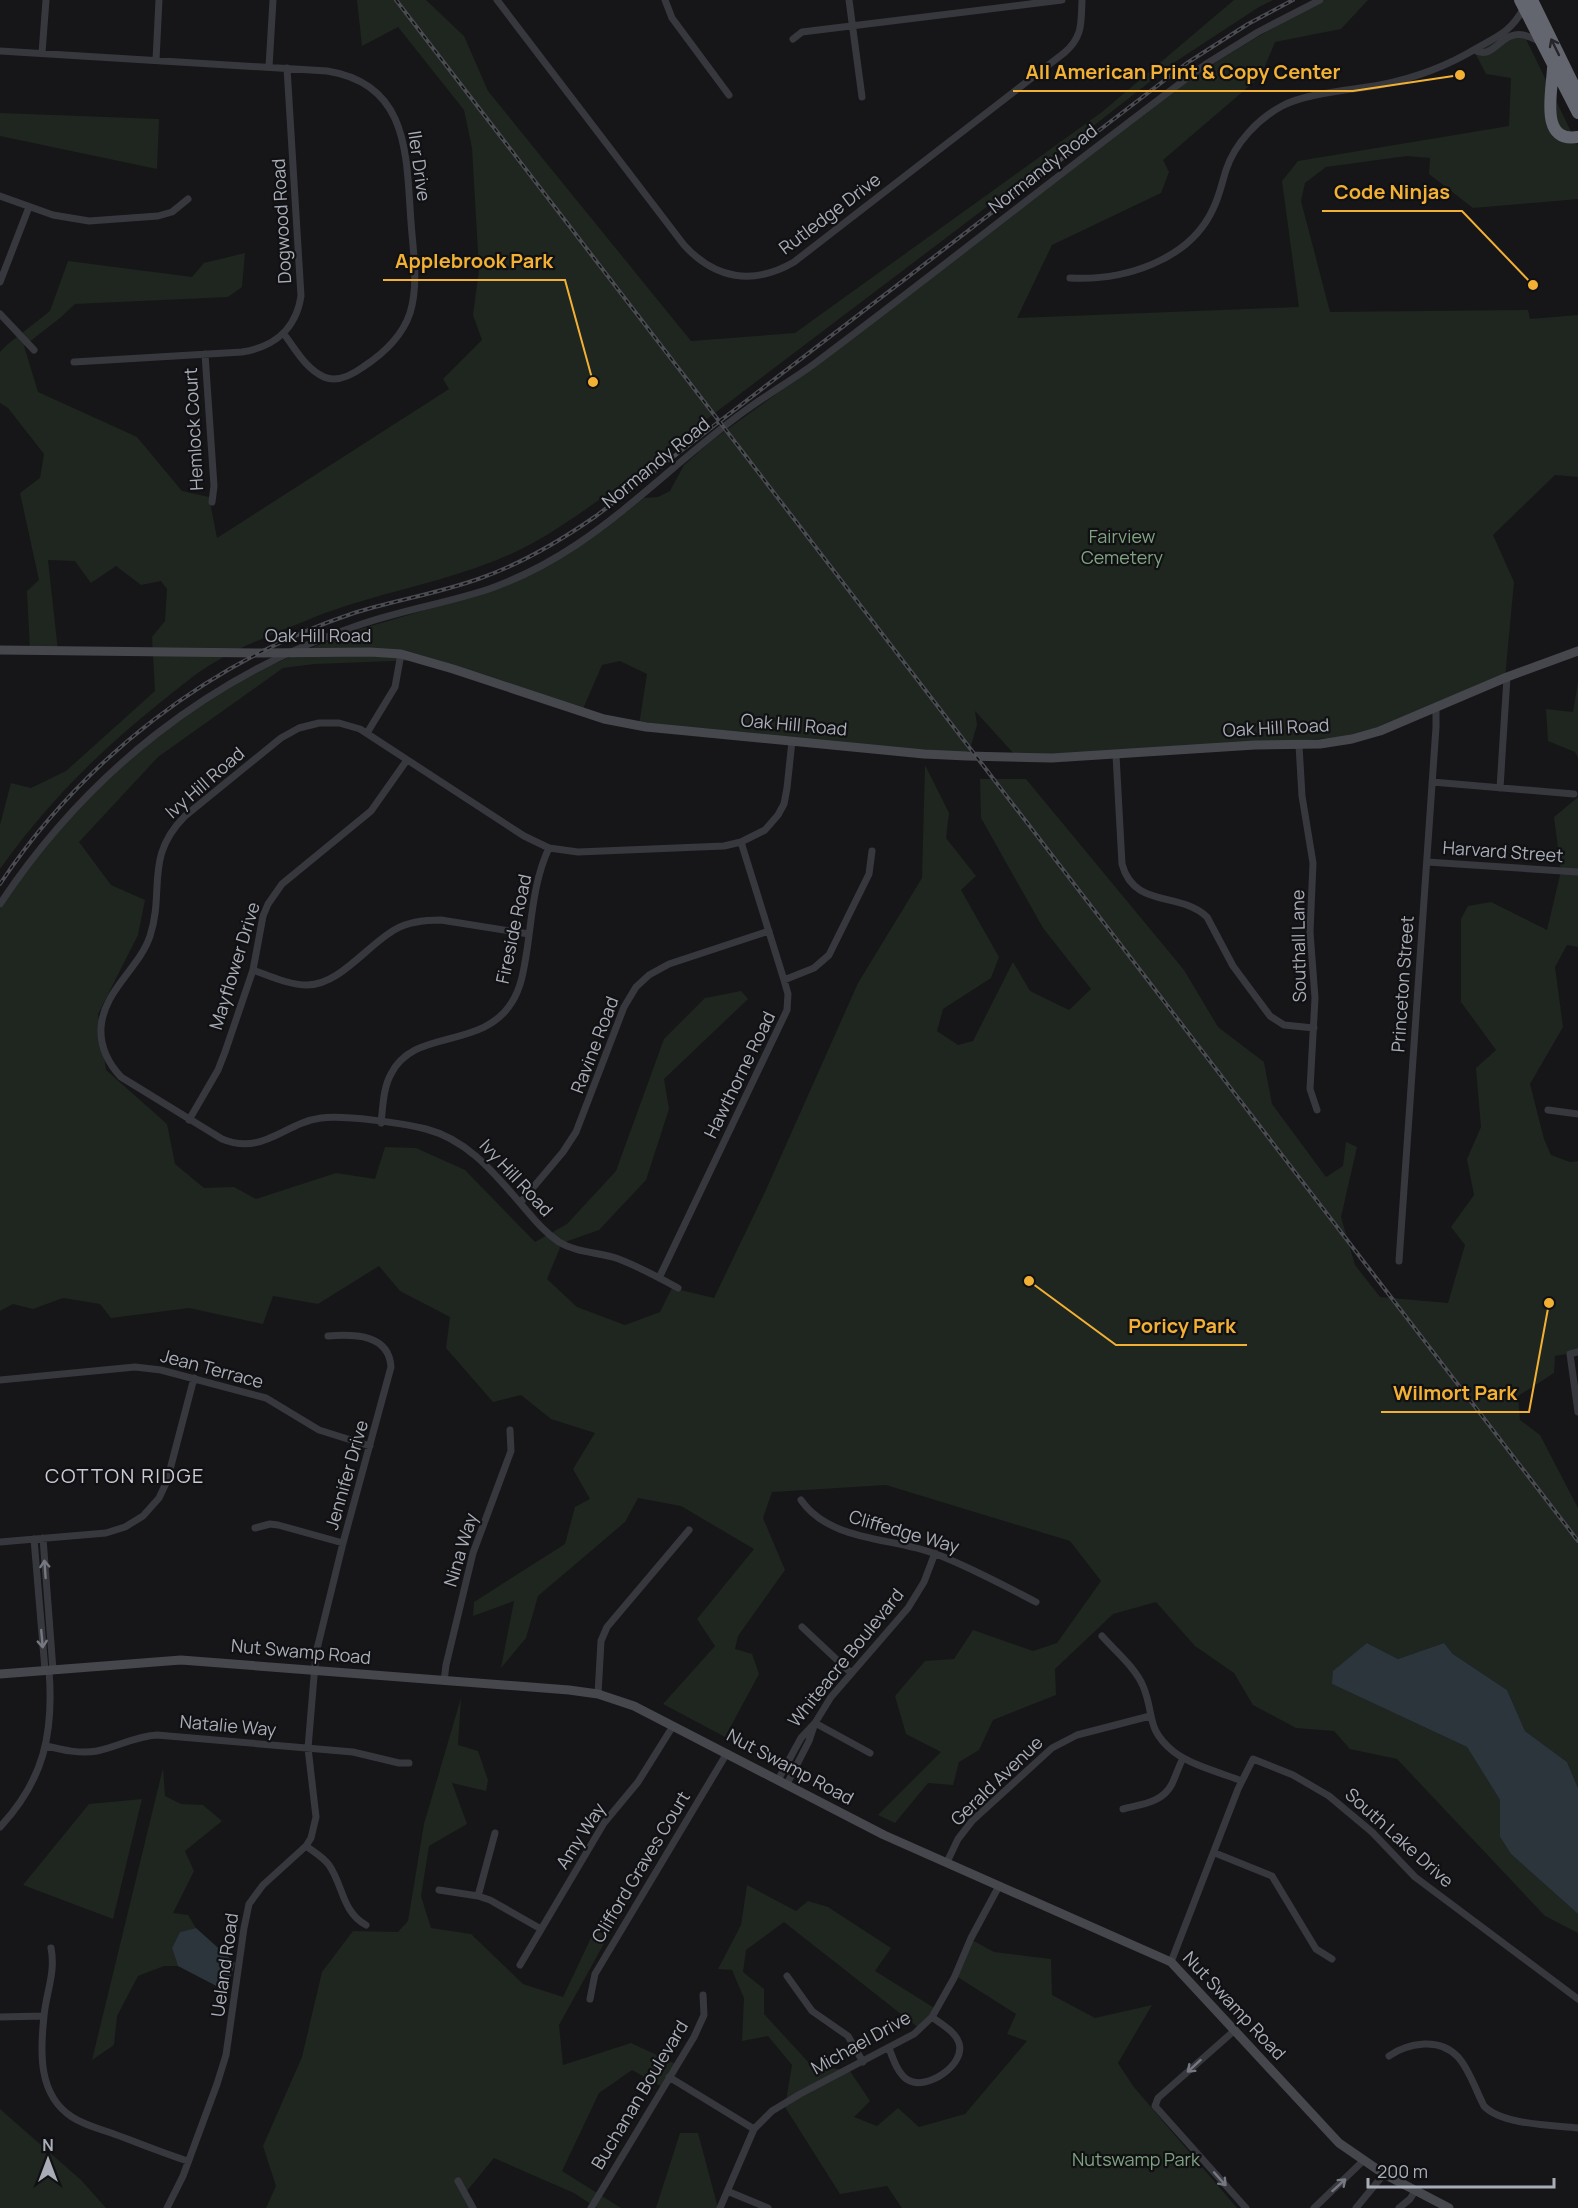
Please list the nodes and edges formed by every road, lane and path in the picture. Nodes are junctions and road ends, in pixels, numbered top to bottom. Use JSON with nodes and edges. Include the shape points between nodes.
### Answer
{"nodes":[{"id":1,"x":46,"y":0,"type":"edge"},
{"id":2,"x":159,"y":0,"type":"edge"},
{"id":3,"x":273,"y":0,"type":"edge"},
{"id":4,"x":497,"y":0,"type":"edge"},
{"id":5,"x":665,"y":0,"type":"edge"},
{"id":6,"x":849,"y":0,"type":"edge"},
{"id":7,"x":1062,"y":0,"type":"edge"},
{"id":8,"x":1082,"y":0,"type":"edge"},
{"id":9,"x":1320,"y":0,"type":"edge"},
{"id":10,"x":1036,"y":2,"type":"edge"},
{"id":11,"x":1525,"y":3,"type":"edge"},
{"id":12,"x":852,"y":25,"type":"junction"},
{"id":13,"x":793,"y":39,"type":"dead end"},
{"id":14,"x":1540,"y":42,"type":"junction"},
{"id":15,"x":1474,"y":50,"type":"junction"},
{"id":16,"x":0,"y":51,"type":"edge"},
{"id":17,"x":42,"y":53,"type":"junction"},
{"id":18,"x":156,"y":60,"type":"junction"},
{"id":19,"x":269,"y":67,"type":"junction"},
{"id":20,"x":1553,"y":67,"type":"junction"},
{"id":21,"x":287,"y":68,"type":"junction"},
{"id":22,"x":1578,"y":94,"type":"edge"},
{"id":23,"x":729,"y":95,"type":"dead end"},
{"id":24,"x":862,"y":97,"type":"dead end"},
{"id":25,"x":1578,"y":113,"type":"edge"},
{"id":26,"x":1578,"y":137,"type":"edge"},
{"id":27,"x":0,"y":196,"type":"edge"},
{"id":28,"x":188,"y":199,"type":"dead end"},
{"id":29,"x":29,"y":207,"type":"junction"},
{"id":30,"x":1070,"y":278,"type":"dead end"},
{"id":31,"x":0,"y":282,"type":"edge"},
{"id":32,"x":0,"y":314,"type":"edge"},
{"id":33,"x":284,"y":334,"type":"junction"},
{"id":34,"x":34,"y":350,"type":"dead end"},
{"id":35,"x":205,"y":354,"type":"junction"},
{"id":36,"x":74,"y":363,"type":"dead end"},
{"id":37,"x":212,"y":502,"type":"dead end"},
{"id":38,"x":0,"y":650,"type":"edge"},
{"id":39,"x":1578,"y":651,"type":"edge"},
{"id":40,"x":287,"y":653,"type":"junction"},
{"id":41,"x":401,"y":654,"type":"junction"},
{"id":42,"x":1507,"y":677,"type":"junction"},
{"id":43,"x":1436,"y":708,"type":"junction"},
{"id":44,"x":367,"y":733,"type":"junction"},
{"id":45,"x":792,"y":741,"type":"junction"},
{"id":46,"x":1299,"y":745,"type":"junction"},
{"id":47,"x":1116,"y":755,"type":"junction"},
{"id":48,"x":407,"y":760,"type":"junction"},
{"id":49,"x":1432,"y":782,"type":"junction"},
{"id":50,"x":1500,"y":788,"type":"junction"},
{"id":51,"x":1574,"y":794,"type":"dead end"},
{"id":52,"x":741,"y":842,"type":"junction"},
{"id":53,"x":549,"y":848,"type":"junction"},
{"id":54,"x":872,"y":850,"type":"dead end"},
{"id":55,"x":1426,"y":862,"type":"junction"},
{"id":56,"x":1578,"y":872,"type":"edge"},
{"id":57,"x":0,"y":904,"type":"edge"},
{"id":58,"x":769,"y":931,"type":"junction"},
{"id":59,"x":529,"y":934,"type":"junction"},
{"id":60,"x":253,"y":970,"type":"junction"},
{"id":61,"x":784,"y":980,"type":"junction"},
{"id":62,"x":1314,"y":1028,"type":"junction"},
{"id":63,"x":1317,"y":1110,"type":"dead end"},
{"id":64,"x":1548,"y":1110,"type":"dead end"},
{"id":65,"x":1578,"y":1114,"type":"edge"},
{"id":66,"x":189,"y":1120,"type":"junction"},
{"id":67,"x":381,"y":1123,"type":"junction"},
{"id":68,"x":520,"y":1203,"type":"junction"},
{"id":69,"x":1399,"y":1261,"type":"dead end"},
{"id":70,"x":659,"y":1278,"type":"junction"},
{"id":71,"x":678,"y":1288,"type":"dead end"},
{"id":72,"x":328,"y":1336,"type":"dead end"},
{"id":73,"x":1578,"y":1352,"type":"edge"},
{"id":74,"x":194,"y":1378,"type":"junction"},
{"id":75,"x":0,"y":1380,"type":"edge"},
{"id":76,"x":1578,"y":1412,"type":"edge"},
{"id":77,"x":510,"y":1430,"type":"dead end"},
{"id":78,"x":370,"y":1446,"type":"junction"},
{"id":79,"x":801,"y":1500,"type":"dead end"},
{"id":80,"x":255,"y":1528,"type":"dead end"},
{"id":81,"x":689,"y":1530,"type":"dead end"},
{"id":82,"x":43,"y":1538,"type":"junction"},
{"id":83,"x":34,"y":1539,"type":"junction"},
{"id":84,"x":0,"y":1542,"type":"edge"},
{"id":85,"x":343,"y":1543,"type":"junction"},
{"id":86,"x":934,"y":1553,"type":"junction"},
{"id":87,"x":48,"y":1601,"type":"junction"},
{"id":88,"x":39,"y":1602,"type":"junction"},
{"id":89,"x":1036,"y":1602,"type":"dead end"},
{"id":90,"x":802,"y":1627,"type":"dead end"},
{"id":91,"x":1102,"y":1636,"type":"dead end"},
{"id":92,"x":49,"y":1670,"type":"junction"},
{"id":93,"x":314,"y":1670,"type":"junction"},
{"id":94,"x":851,"y":1673,"type":"junction"},
{"id":95,"x":0,"y":1674,"type":"edge"},
{"id":96,"x":444,"y":1681,"type":"junction"},
{"id":97,"x":598,"y":1694,"type":"junction"},
{"id":98,"x":1150,"y":1716,"type":"junction"},
{"id":99,"x":815,"y":1723,"type":"junction"},
{"id":100,"x":673,"y":1726,"type":"junction"},
{"id":101,"x":46,"y":1746,"type":"junction"},
{"id":102,"x":308,"y":1748,"type":"junction"},
{"id":103,"x":727,"y":1753,"type":"junction"},
{"id":104,"x":870,"y":1753,"type":"dead end"},
{"id":105,"x":1183,"y":1758,"type":"junction"},
{"id":106,"x":409,"y":1763,"type":"dead end"},
{"id":107,"x":1242,"y":1781,"type":"junction"},
{"id":108,"x":782,"y":1782,"type":"junction"},
{"id":109,"x":1123,"y":1809,"type":"dead end"},
{"id":110,"x":0,"y":1827,"type":"edge"},
{"id":111,"x":495,"y":1833,"type":"dead end"},
{"id":112,"x":306,"y":1846,"type":"junction"},
{"id":113,"x":1215,"y":1853,"type":"junction"},
{"id":114,"x":946,"y":1862,"type":"junction"},
{"id":115,"x":999,"y":1886,"type":"junction"},
{"id":116,"x":439,"y":1890,"type":"dead end"},
{"id":117,"x":478,"y":1896,"type":"junction"},
{"id":118,"x":366,"y":1925,"type":"dead end"},
{"id":119,"x":541,"y":1929,"type":"junction"},
{"id":120,"x":51,"y":1948,"type":"dead end"},
{"id":121,"x":1332,"y":1959,"type":"dead end"},
{"id":122,"x":1172,"y":1962,"type":"junction"},
{"id":123,"x":519,"y":1965,"type":"dead end"},
{"id":124,"x":787,"y":1976,"type":"dead end"},
{"id":125,"x":703,"y":1995,"type":"dead end"},
{"id":126,"x":1578,"y":1999,"type":"edge"},
{"id":127,"x":590,"y":2000,"type":"dead end"},
{"id":128,"x":44,"y":2016,"type":"junction"},
{"id":129,"x":0,"y":2017,"type":"edge"},
{"id":130,"x":932,"y":2017,"type":"junction"},
{"id":131,"x":1235,"y":2030,"type":"junction"},
{"id":132,"x":889,"y":2048,"type":"junction"},
{"id":133,"x":1389,"y":2056,"type":"dead end"},
{"id":134,"x":863,"y":2062,"type":"junction"},
{"id":135,"x":669,"y":2077,"type":"junction"},
{"id":136,"x":1578,"y":2128,"type":"edge"},
{"id":137,"x":754,"y":2129,"type":"junction"},
{"id":138,"x":188,"y":2161,"type":"junction"},
{"id":139,"x":1363,"y":2161,"type":"junction"},
{"id":140,"x":1384,"y":2174,"type":"junction"},
{"id":141,"x":458,"y":2181,"type":"dead end"},
{"id":142,"x":727,"y":2191,"type":"junction"},
{"id":143,"x":1415,"y":2191,"type":"junction"},
{"id":144,"x":167,"y":2208,"type":"edge"},
{"id":145,"x":472,"y":2208,"type":"edge"},
{"id":146,"x":591,"y":2208,"type":"edge"},
{"id":147,"x":720,"y":2208,"type":"edge"},
{"id":148,"x":768,"y":2208,"type":"edge"},
{"id":149,"x":1246,"y":2208,"type":"edge"},
{"id":150,"x":1314,"y":2208,"type":"edge"},
{"id":151,"x":1356,"y":2208,"type":"edge"},
{"id":152,"x":1399,"y":2208,"type":"edge"},
{"id":153,"x":1449,"y":2208,"type":"edge"}],
"edges":[{"from":1,"to":17,"type":"street"},
{"from":2,"to":18,"type":"street"},
{"from":3,"to":19,"type":"street"},
{"from":4,"to":8,"type":"street","name":"Rutledge Drive","via":[[684,245],[708,265],[745,276],[772,272],[794,262],[1064,53],[1080,33]]},
{"from":5,"to":23,"type":"street","via":[[672,18]]},
{"from":6,"to":12,"type":"street"},
{"from":7,"to":10,"type":"street"},
{"from":9,"to":40,"type":"street","name":"Normandy Road","via":[[1258,32],[1197,71],[815,363],[746,410],[576,545],[503,584],[363,623]]},
{"from":10,"to":12,"type":"street"},
{"from":11,"to":14,"type":"highway"},
{"from":11,"to":15,"type":"street","via":[[1514,25]]},
{"from":22,"to":11,"type":"highway","one_way":true},
{"from":12,"to":13,"type":"street","via":[[802,32]]},
{"from":12,"to":24,"type":"street"},
{"from":14,"to":15,"type":"street","via":[[1518,34],[1490,51]]},
{"from":14,"to":20,"type":"highway"},
{"from":15,"to":30,"type":"street","via":[[1416,77],[1300,99],[1282,106],[1251,130],[1239,145],[1213,210],[1201,229],[1179,248],[1138,268],[1100,278]]},
{"from":16,"to":17,"type":"street","name":"Iler Drive"},
{"from":17,"to":18,"type":"street","name":"Iler Drive"},
{"from":18,"to":19,"type":"street","name":"Iler Drive"},
{"from":19,"to":21,"type":"street","name":"Iler Drive"},
{"from":20,"to":25,"type":"highway"},
{"from":20,"to":26,"type":"highway","via":[[1552,126],[1564,138]]},
{"from":21,"to":33,"type":"street","name":"Dogwood Road","via":[[301,296]]},
{"from":21,"to":33,"type":"street","name":"Iler Drive","via":[[348,76],[373,90],[392,112],[406,149],[414,279],[410,314],[398,336],[350,375],[331,379],[318,374]]},
{"from":27,"to":29,"type":"street"},
{"from":28,"to":29,"type":"street","via":[[167,214],[112,220],[69,219]]},
{"from":29,"to":31,"type":"street"},
{"from":32,"to":34,"type":"street"},
{"from":33,"to":35,"type":"street","via":[[249,351]]},
{"from":35,"to":36,"type":"street"},
{"from":35,"to":37,"type":"street","name":"Hemlock Court"},
{"from":38,"to":40,"type":"street","name":"Oak Hill Road"},
{"from":39,"to":42,"type":"street","name":"Oak Hill Road"},
{"from":40,"to":41,"type":"street","name":"Oak Hill Road"},
{"from":40,"to":57,"type":"street","name":"Normandy Road","via":[[202,700],[118,764],[36,852]]},
{"from":41,"to":44,"type":"street","via":[[395,687]]},
{"from":41,"to":45,"type":"street","name":"Oak Hill Road","via":[[624,724]]},
{"from":42,"to":43,"type":"street","name":"Oak Hill Road"},
{"from":42,"to":50,"type":"street"},
{"from":43,"to":46,"type":"street","name":"Oak Hill Road","via":[[1363,736]]},
{"from":43,"to":49,"type":"street","name":"Princeton Street"},
{"from":44,"to":48,"type":"street","name":"Ivy Hill Road"},
{"from":44,"to":66,"type":"street","name":"Ivy Hill Road","via":[[328,722],[289,732],[185,816],[163,847],[150,935],[143,952],[107,1004],[101,1037],[111,1065],[121,1077]]},
{"from":45,"to":47,"type":"street","name":"Oak Hill Road","via":[[924,754],[1052,758]]},
{"from":45,"to":52,"type":"street","name":"Ivy Hill Road","via":[[784,804],[765,830]]},
{"from":46,"to":47,"type":"street","name":"Oak Hill Road"},
{"from":46,"to":62,"type":"street","name":"Southall Lane","via":[[1302,796],[1313,863],[1310,932]]},
{"from":47,"to":62,"type":"street","via":[[1122,864],[1127,878],[1145,894],[1201,912],[1233,966],[1270,1016],[1284,1024]]},
{"from":48,"to":53,"type":"street","name":"Ivy Hill Road"},
{"from":48,"to":60,"type":"street","name":"Mayflower Drive","via":[[371,812],[275,893],[263,915]]},
{"from":49,"to":50,"type":"street"},
{"from":49,"to":55,"type":"street","name":"Princeton Street"},
{"from":50,"to":51,"type":"street"},
{"from":52,"to":53,"type":"street","name":"Ivy Hill Road","via":[[589,852]]},
{"from":52,"to":58,"type":"street","name":"Hawthorne Road"},
{"from":53,"to":59,"type":"street","name":"Fireside Road","via":[[536,890]]},
{"from":54,"to":61,"type":"street","via":[[869,874],[829,955],[814,968]]},
{"from":55,"to":56,"type":"street","name":"Harvard Street"},
{"from":55,"to":69,"type":"street","name":"Princeton Street"},
{"from":58,"to":61,"type":"street","name":"Hawthorne Road"},
{"from":58,"to":68,"type":"street","name":"Ravine Road","via":[[669,964],[636,987],[624,1007],[576,1132]]},
{"from":59,"to":60,"type":"street","via":[[441,920],[413,922],[396,929],[332,978],[316,984],[299,984]]},
{"from":59,"to":67,"type":"street","name":"Fireside Road","via":[[521,981],[508,1008],[481,1029],[424,1046],[400,1060],[387,1082]]},
{"from":60,"to":66,"type":"street","name":"Mayflower Drive","via":[[218,1070]]},
{"from":61,"to":70,"type":"street","name":"Hawthorne Road","via":[[789,1000],[785,1018]]},
{"from":62,"to":63,"type":"street","name":"Southall Lane","via":[[1310,1089]]},
{"from":64,"to":65,"type":"street"},
{"from":66,"to":67,"type":"street","name":"Ivy Hill Road","via":[[222,1139],[243,1145],[265,1141],[320,1118]]},
{"from":67,"to":68,"type":"street","name":"Ivy Hill Road","via":[[424,1129],[465,1146]]},
{"from":68,"to":70,"type":"street","name":"Ivy Hill Road","via":[[537,1224],[561,1243],[616,1258]]},
{"from":70,"to":71,"type":"street","name":"Ivy Hill Road"},
{"from":72,"to":78,"type":"street","name":"Jennifer Drive","via":[[346,1334],[374,1339],[389,1356],[390,1373]]},
{"from":73,"to":76,"type":"street","via":[[1569,1353]]},
{"from":74,"to":75,"type":"street","name":"Jean Terrace","via":[[135,1367]]},
{"from":74,"to":78,"type":"street","name":"Jean Terrace","via":[[266,1398],[319,1430]]},
{"from":74,"to":82,"type":"street","via":[[167,1480],[150,1509],[131,1524],[113,1531]]},
{"from":77,"to":96,"type":"street","name":"Nina Way","via":[[511,1450],[473,1553]]},
{"from":78,"to":85,"type":"street","name":"Jennifer Drive"},
{"from":79,"to":86,"type":"street","name":"Cliffedge Way","via":[[812,1514],[830,1525]]},
{"from":80,"to":85,"type":"street","via":[[278,1525]]},
{"from":81,"to":97,"type":"street","via":[[608,1627],[602,1641]]},
{"from":82,"to":83,"type":"street"},
{"from":87,"to":82,"type":"street","one_way":true},
{"from":83,"to":84,"type":"street"},
{"from":83,"to":88,"type":"street"},
{"from":85,"to":93,"type":"street","name":"Jennifer Drive"},
{"from":86,"to":89,"type":"street","name":"Cliffedge Way"},
{"from":86,"to":94,"type":"street","name":"Whiteacre Boulevard","via":[[924,1582],[908,1608]]},
{"from":87,"to":88,"type":"street"},
{"from":87,"to":92,"type":"street"},
{"from":88,"to":92,"type":"street","one_way":true},
{"from":90,"to":94,"type":"street"},
{"from":91,"to":98,"type":"street","via":[[1138,1677]]},
{"from":92,"to":93,"type":"street","name":"Nut Swamp Road","via":[[182,1660]]},
{"from":92,"to":95,"type":"street","name":"Nut Swamp Road"},
{"from":92,"to":101,"type":"street","via":[[51,1714]]},
{"from":93,"to":96,"type":"street","name":"Nut Swamp Road"},
{"from":93,"to":102,"type":"street","name":"Ueland Road"},
{"from":94,"to":99,"type":"street","name":"Whiteacre Boulevard"},
{"from":96,"to":97,"type":"street","name":"Nut Swamp Road"},
{"from":97,"to":100,"type":"street","name":"Nut Swamp Road","via":[[634,1706]]},
{"from":98,"to":105,"type":"street","via":[[1162,1741]]},
{"from":98,"to":114,"type":"street","name":"Gerald Avenue","via":[[1077,1735],[1052,1748],[972,1821]]},
{"from":99,"to":104,"type":"street"},
{"from":99,"to":108,"type":"street","name":"Whiteacre Boulevard","via":[[809,1741]]},
{"from":100,"to":103,"type":"street","name":"Nut Swamp Road"},
{"from":100,"to":119,"type":"street","name":"Amy Way","via":[[638,1782],[604,1822]]},
{"from":101,"to":102,"type":"street","name":"Natalie Way","via":[[90,1752],[157,1735]]},
{"from":101,"to":110,"type":"street","via":[[28,1791]]},
{"from":102,"to":106,"type":"street","name":"Natalie Way","via":[[365,1753]]},
{"from":102,"to":112,"type":"street","name":"Ueland Road","via":[[316,1811],[314,1830]]},
{"from":103,"to":108,"type":"street","name":"Nut Swamp Road"},
{"from":103,"to":127,"type":"street","name":"Clifford Graves Court","via":[[595,1974]]},
{"from":105,"to":107,"type":"street"},
{"from":105,"to":109,"type":"street","via":[[1164,1795]]},
{"from":107,"to":113,"type":"street","name":"South Lake Drive"},
{"from":107,"to":126,"type":"street","name":"South Lake Drive","via":[[1253,1759],[1293,1775],[1329,1796],[1372,1832],[1415,1877]]},
{"from":108,"to":114,"type":"street","name":"Nut Swamp Road"},
{"from":111,"to":117,"type":"street"},
{"from":112,"to":118,"type":"street","via":[[329,1865],[350,1911]]},
{"from":112,"to":138,"type":"street","name":"Ueland Road","via":[[263,1885],[249,1904],[226,2055]]},
{"from":113,"to":121,"type":"street","via":[[1272,1876],[1316,1949]]},
{"from":113,"to":122,"type":"street","name":"South Lake Drive"},
{"from":114,"to":115,"type":"street","name":"Nut Swamp Road"},
{"from":115,"to":122,"type":"street","name":"Nut Swamp Road"},
{"from":115,"to":130,"type":"street","name":"Michael Drive"},
{"from":116,"to":117,"type":"street"},
{"from":117,"to":119,"type":"street"},
{"from":119,"to":123,"type":"street","name":"Amy Way"},
{"from":120,"to":128,"type":"street","via":[[53,1969]]},
{"from":122,"to":131,"type":"street","name":"Nut Swamp Road"},
{"from":124,"to":134,"type":"street","via":[[812,2010],[848,2036]]},
{"from":125,"to":135,"type":"street","name":"Buchanan Boulevard","via":[[705,2010],[701,2022]]},
{"from":128,"to":129,"type":"street"},
{"from":128,"to":138,"type":"street","via":[[44,2076],[54,2100],[64,2111],[81,2122]]},
{"from":130,"to":132,"type":"street","name":"Michael Drive","via":[[914,2034]]},
{"from":130,"to":132,"type":"street","via":[[959,2044],[958,2055],[942,2074],[924,2082],[908,2080]]},
{"from":131,"to":139,"type":"street","name":"Nut Swamp Road","via":[[1328,2133]]},
{"from":131,"to":149,"type":"street","one_way":true,"via":[[1155,2103]]},
{"from":132,"to":134,"type":"street","name":"Michael Drive"},
{"from":133,"to":136,"type":"street","via":[[1410,2045],[1446,2046],[1458,2056],[1490,2112],[1503,2118]]},
{"from":134,"to":137,"type":"street","name":"Michael Drive","via":[[782,2103]]},
{"from":135,"to":137,"type":"street"},
{"from":135,"to":146,"type":"street","name":"Buchanan Boulevard"},
{"from":137,"to":142,"type":"street","name":"Michael Drive"},
{"from":138,"to":144,"type":"street","name":"Ueland Road"},
{"from":139,"to":140,"type":"street","name":"Nut Swamp Road"},
{"from":150,"to":139,"type":"street","one_way":true},
{"from":140,"to":143,"type":"street","name":"Nut Swamp Road"},
{"from":140,"to":151,"type":"street"},
{"from":141,"to":145,"type":"street"},
{"from":142,"to":147,"type":"street","name":"Michael Drive"},
{"from":142,"to":148,"type":"street"},
{"from":143,"to":152,"type":"street"},
{"from":143,"to":153,"type":"street","name":"Nut Swamp Road"}]}
